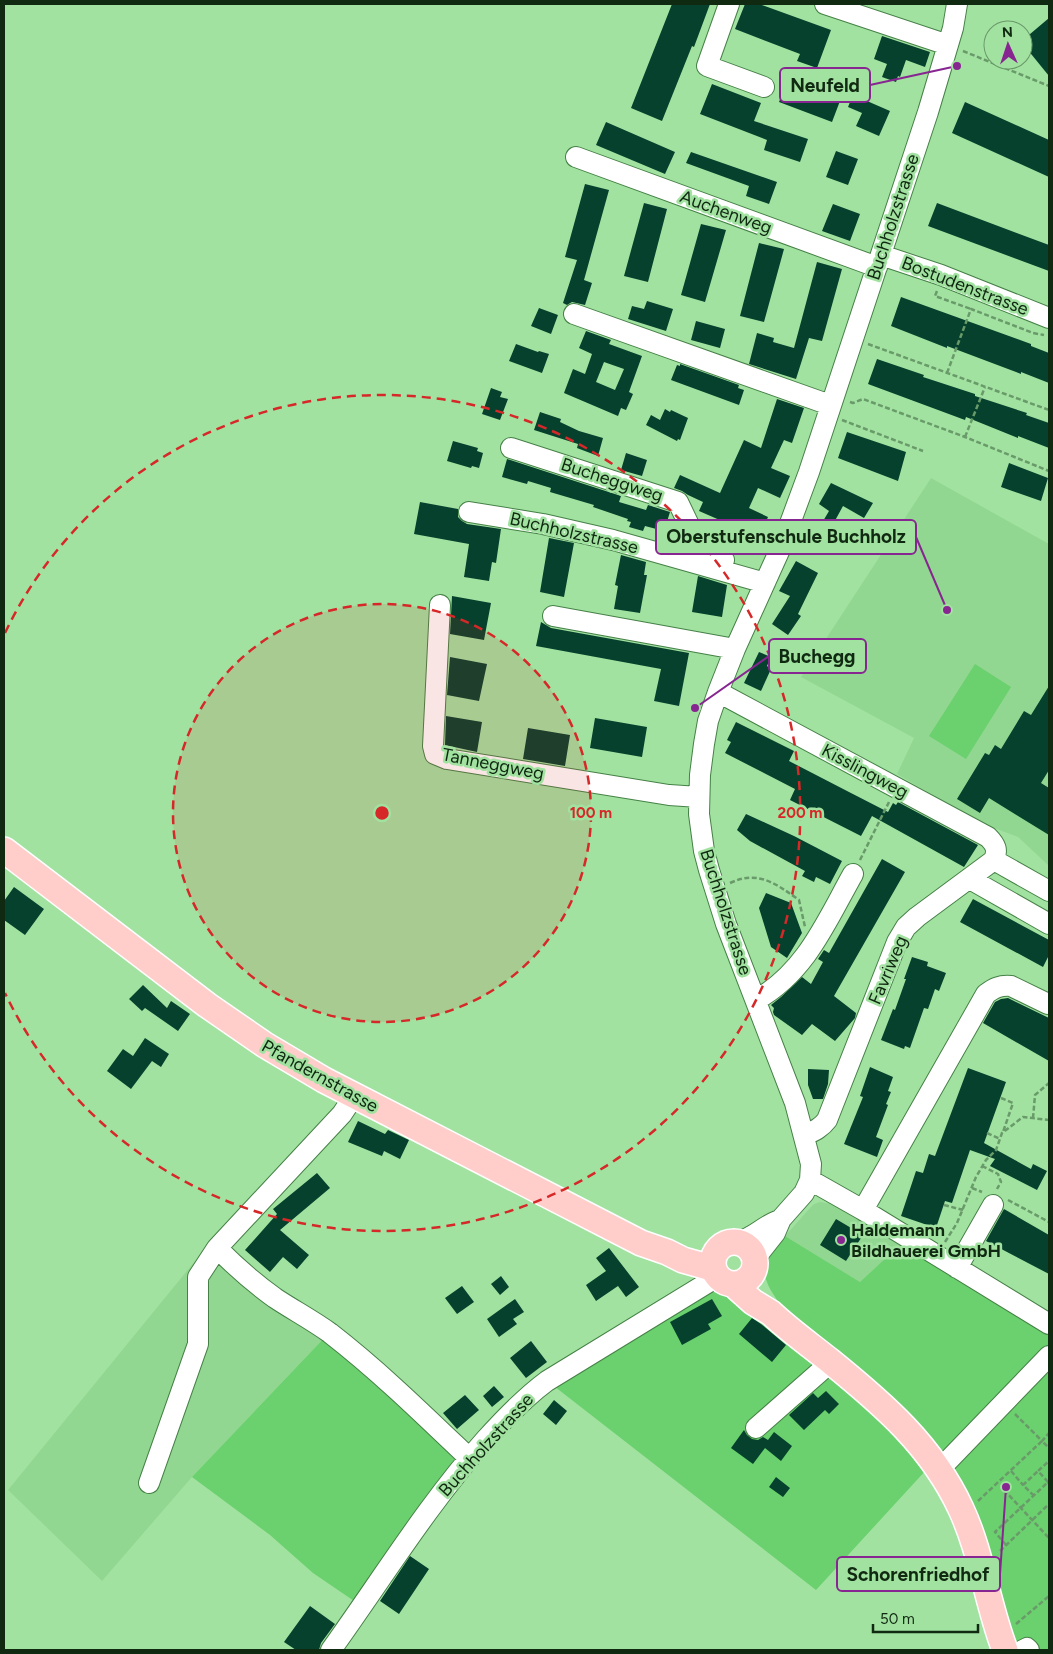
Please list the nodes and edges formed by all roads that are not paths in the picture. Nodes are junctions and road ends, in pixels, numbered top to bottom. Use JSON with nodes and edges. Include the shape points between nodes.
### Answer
{"nodes":[{"id":1,"x":729,"y":4,"type":"edge"},
{"id":2,"x":825,"y":4,"type":"edge"},
{"id":3,"x":957,"y":4,"type":"edge"},
{"id":4,"x":969,"y":4,"type":"edge"},
{"id":5,"x":951,"y":36,"type":"junction"},
{"id":6,"x":764,"y":87,"type":"dead end"},
{"id":7,"x":576,"y":156,"type":"dead end"},
{"id":8,"x":879,"y":261,"type":"junction"},
{"id":9,"x":574,"y":314,"type":"dead end"},
{"id":10,"x":1047,"y":328,"type":"edge"},
{"id":11,"x":830,"y":406,"type":"junction"},
{"id":12,"x":511,"y":448,"type":"dead end"},
{"id":13,"x":469,"y":512,"type":"dead end"},
{"id":14,"x":767,"y":578,"type":"junction"},
{"id":15,"x":440,"y":605,"type":"dead end"},
{"id":16,"x":554,"y":616,"type":"dead end"},
{"id":17,"x":735,"y":649,"type":"junction"},
{"id":18,"x":718,"y":692,"type":"junction"},
{"id":19,"x":699,"y":797,"type":"junction"},
{"id":20,"x":4,"y":850,"type":"edge"},
{"id":21,"x":994,"y":860,"type":"junction"},
{"id":22,"x":853,"y":874,"type":"road end"},
{"id":23,"x":970,"y":879,"type":"junction"},
{"id":24,"x":1049,"y":891,"type":"edge"},
{"id":25,"x":1049,"y":924,"type":"edge"},
{"id":26,"x":756,"y":1000,"type":"junction"},
{"id":27,"x":1048,"y":1004,"type":"edge"},
{"id":28,"x":354,"y":1096,"type":"junction"},
{"id":29,"x":804,"y":1136,"type":"junction"},
{"id":30,"x":810,"y":1180,"type":"junction"},
{"id":31,"x":996,"y":1198,"type":"road end"},
{"id":32,"x":863,"y":1210,"type":"junction"},
{"id":33,"x":781,"y":1219,"type":"junction"},
{"id":34,"x":217,"y":1248,"type":"junction"},
{"id":35,"x":724,"y":1264,"type":"junction"},
{"id":36,"x":755,"y":1266,"type":"junction"},
{"id":37,"x":957,"y":1268,"type":"junction"},
{"id":38,"x":771,"y":1313,"type":"junction"},
{"id":39,"x":1049,"y":1324,"type":"edge"},
{"id":40,"x":1049,"y":1356,"type":"edge"},
{"id":41,"x":831,"y":1362,"type":"junction"},
{"id":42,"x":756,"y":1428,"type":"dead end"},
{"id":43,"x":469,"y":1458,"type":"junction"},
{"id":44,"x":939,"y":1470,"type":"junction"},
{"id":45,"x":149,"y":1483,"type":"dead end"},
{"id":46,"x":1002,"y":1644,"type":"edge"},
{"id":47,"x":331,"y":1650,"type":"edge"},
{"id":48,"x":1023,"y":1650,"type":"edge"},
{"id":49,"x":1029,"y":1650,"type":"edge"}],
"edges":[{"from":1,"to":6,"type":"street","via":[[707,66]]},
{"from":2,"to":5,"type":"street"},
{"from":3,"to":5,"type":"street","name":"Buchholzstrasse"},
{"from":4,"to":5,"type":"street","name":"Buchholzstrasse"},
{"from":5,"to":8,"type":"street","name":"Buchholzstrasse"},
{"from":7,"to":8,"type":"street","name":"Auchenweg"},
{"from":8,"to":10,"type":"street","name":"Bostudenstrasse","via":[[942,275]]},
{"from":8,"to":11,"type":"street","name":"Buchholzstrasse"},
{"from":9,"to":11,"type":"street"},
{"from":11,"to":14,"type":"street","name":"Buchholzstrasse","via":[[793,517]]},
{"from":12,"to":14,"type":"street","name":"Bucheggweg","via":[[678,502],[701,550]]},
{"from":13,"to":14,"type":"street","name":"Buchholzstrasse","via":[[543,524]]},
{"from":14,"to":17,"type":"street","name":"Buchholzstrasse"},
{"from":15,"to":19,"type":"street","name":"Tanneggweg","via":[[435,754],[447,759]]},
{"from":16,"to":17,"type":"street"},
{"from":17,"to":18,"type":"street","name":"Buchholzstrasse"},
{"from":18,"to":19,"type":"street","name":"Buchholzstrasse","via":[[706,733]]},
{"from":18,"to":21,"type":"street","name":"Kisslingweg","via":[[988,837],[995,843],[997,852]]},
{"from":19,"to":26,"type":"street","name":"Buchholzstrasse","via":[[704,851],[714,890]]},
{"from":20,"to":28,"type":"main road","name":"Pfandernstrasse","via":[[235,1026],[295,1065]]},
{"from":21,"to":23,"type":"street","name":"Favriweg"},
{"from":21,"to":24,"type":"street"},
{"from":22,"to":26,"type":"street","name":"Buchholzstrasse","via":[[808,954],[791,973]]},
{"from":23,"to":25,"type":"street"},
{"from":23,"to":29,"type":"street","name":"Favriweg","via":[[906,927],[897,942],[827,1120]]},
{"from":26,"to":29,"type":"street","name":"Buchholzstrasse"},
{"from":27,"to":32,"type":"street","via":[[1011,986],[996,987],[986,994]]},
{"from":28,"to":34,"type":"street","via":[[342,1114]]},
{"from":28,"to":35,"type":"main road","name":"Pfandernstrasse","via":[[641,1243]]},
{"from":29,"to":30,"type":"street","name":"Buchholzstrasse","via":[[811,1164]]},
{"from":30,"to":32,"type":"street"},
{"from":30,"to":33,"type":"street","name":"Buchholzstrasse","via":[[804,1193]]},
{"from":31,"to":37,"type":"street"},
{"from":32,"to":37,"type":"street"},
{"from":33,"to":35,"type":"street","name":"Buchholzstrasse","via":[[768,1224]]},
{"from":33,"to":36,"type":"street","name":"Buchholzstrasse"},
{"from":34,"to":43,"type":"street","via":[[251,1280],[315,1322],[350,1350]]},
{"from":34,"to":45,"type":"street","via":[[198,1277],[198,1344]]},
{"from":35,"to":36,"type":"main road","via":[[750,1249]]},
{"from":35,"to":38,"type":"main road","via":[[752,1302]]},
{"from":35,"to":43,"type":"street","name":"Buchholzstrasse","via":[[528,1395]]},
{"from":36,"to":38,"type":"main road","via":[[758,1283]]},
{"from":37,"to":39,"type":"street"},
{"from":38,"to":41,"type":"main road"},
{"from":40,"to":44,"type":"street"},
{"from":41,"to":42,"type":"street"},
{"from":41,"to":44,"type":"main road","via":[[900,1422]]},
{"from":43,"to":47,"type":"street","name":"Buchholzstrasse"},
{"from":44,"to":46,"type":"main road","via":[[962,1511],[974,1542]]},
{"from":48,"to":49,"type":"street"}]}
